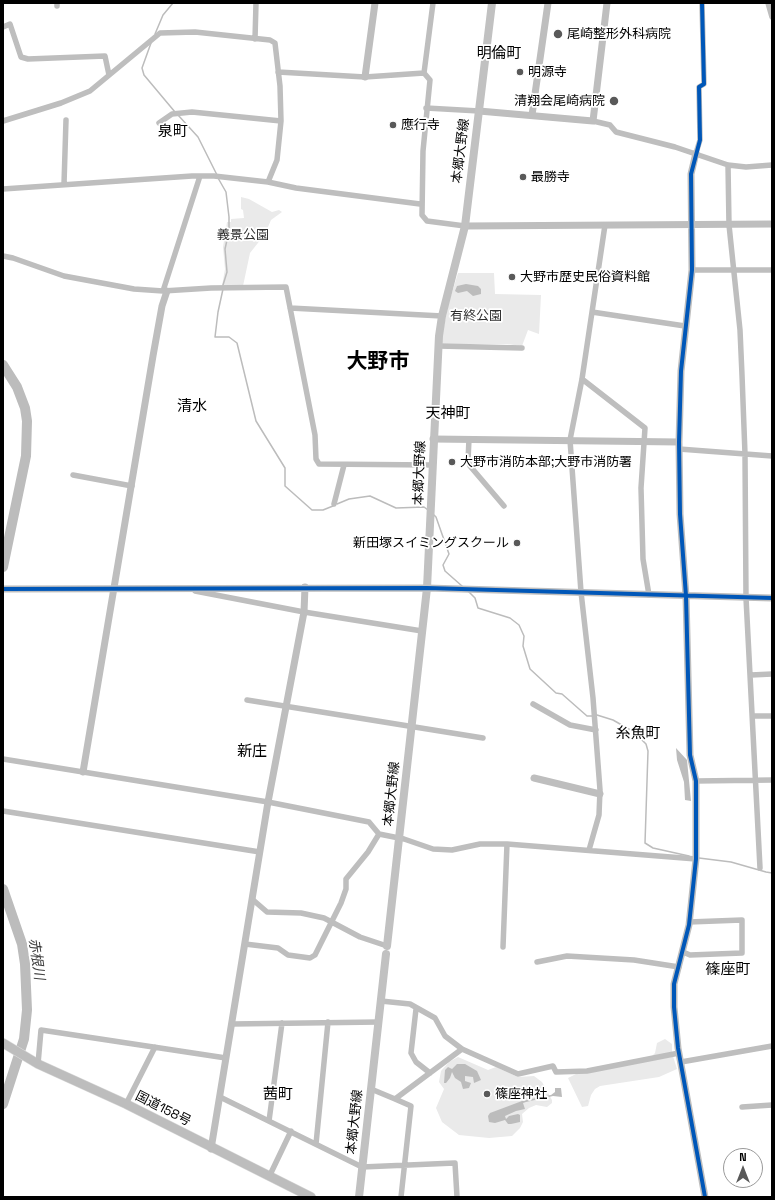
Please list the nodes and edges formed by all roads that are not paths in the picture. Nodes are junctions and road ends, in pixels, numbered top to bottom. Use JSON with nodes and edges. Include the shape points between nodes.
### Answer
{"nodes":[{"id":1,"x":256,"y":3,"type":"edge"},
{"id":2,"x":375,"y":3,"type":"edge"},
{"id":3,"x":433,"y":3,"type":"edge"},
{"id":4,"x":492,"y":3,"type":"edge"},
{"id":5,"x":548,"y":3,"type":"edge"},
{"id":6,"x":607,"y":3,"type":"edge"},
{"id":7,"x":702,"y":3,"type":"edge"},
{"id":8,"x":768,"y":3,"type":"edge"},
{"id":9,"x":772,"y":17,"type":"edge"},
{"id":10,"x":3,"y":27,"type":"edge"},
{"id":11,"x":255,"y":39,"type":"junction"},
{"id":12,"x":278,"y":72,"type":"junction"},
{"id":13,"x":424,"y":73,"type":"junction"},
{"id":14,"x":108,"y":75,"type":"junction"},
{"id":15,"x":364,"y":77,"type":"junction"},
{"id":16,"x":426,"y":108,"type":"junction"},
{"id":17,"x":479,"y":111,"type":"junction"},
{"id":18,"x":532,"y":116,"type":"junction"},
{"id":19,"x":66,"y":120,"type":"dead end"},
{"id":20,"x":3,"y":121,"type":"edge"},
{"id":21,"x":280,"y":121,"type":"junction"},
{"id":22,"x":592,"y":121,"type":"junction"},
{"id":23,"x":159,"y":123,"type":"dead end"},
{"id":24,"x":696,"y":153,"type":"junction"},
{"id":25,"x":728,"y":165,"type":"junction"},
{"id":26,"x":772,"y":166,"type":"edge"},
{"id":27,"x":200,"y":176,"type":"junction"},
{"id":28,"x":268,"y":182,"type":"junction"},
{"id":29,"x":64,"y":184,"type":"junction"},
{"id":30,"x":3,"y":189,"type":"edge"},
{"id":31,"x":420,"y":204,"type":"junction"},
{"id":32,"x":729,"y":224,"type":"junction"},
{"id":33,"x":772,"y":224,"type":"edge"},
{"id":34,"x":605,"y":225,"type":"junction"},
{"id":35,"x":692,"y":225,"type":"junction"},
{"id":36,"x":465,"y":226,"type":"junction"},
{"id":37,"x":3,"y":256,"type":"edge"},
{"id":38,"x":733,"y":269,"type":"junction"},
{"id":39,"x":692,"y":270,"type":"junction"},
{"id":40,"x":772,"y":270,"type":"edge"},
{"id":41,"x":165,"y":291,"type":"junction"},
{"id":42,"x":290,"y":308,"type":"junction"},
{"id":43,"x":592,"y":312,"type":"junction"},
{"id":44,"x":442,"y":316,"type":"junction"},
{"id":45,"x":685,"y":326,"type":"junction"},
{"id":46,"x":438,"y":346,"type":"junction"},
{"id":47,"x":522,"y":348,"type":"dead end"},
{"id":48,"x":582,"y":379,"type":"junction"},
{"id":49,"x":433,"y":438,"type":"junction"},
{"id":50,"x":468,"y":439,"type":"junction"},
{"id":51,"x":570,"y":440,"type":"junction"},
{"id":52,"x":645,"y":441,"type":"junction"},
{"id":53,"x":679,"y":445,"type":"junction"},
{"id":54,"x":745,"y":454,"type":"junction"},
{"id":55,"x":772,"y":456,"type":"edge"},
{"id":56,"x":344,"y":465,"type":"junction"},
{"id":57,"x":432,"y":466,"type":"junction"},
{"id":58,"x":73,"y":475,"type":"dead end"},
{"id":59,"x":132,"y":486,"type":"junction"},
{"id":60,"x":334,"y":504,"type":"dead end"},
{"id":61,"x":504,"y":506,"type":"dead end"},
{"id":62,"x":115,"y":588,"type":"junction"},
{"id":63,"x":305,"y":588,"type":"junction"},
{"id":64,"x":427,"y":588,"type":"junction"},
{"id":65,"x":3,"y":589,"type":"edge"},
{"id":66,"x":185,"y":589,"type":"junction"},
{"id":67,"x":581,"y":592,"type":"junction"},
{"id":68,"x":649,"y":594,"type":"junction"},
{"id":69,"x":686,"y":596,"type":"junction"},
{"id":70,"x":746,"y":598,"type":"junction"},
{"id":71,"x":772,"y":598,"type":"edge"},
{"id":72,"x":304,"y":612,"type":"junction"},
{"id":73,"x":422,"y":631,"type":"junction"},
{"id":74,"x":772,"y":674,"type":"edge"},
{"id":75,"x":751,"y":675,"type":"junction"},
{"id":76,"x":247,"y":700,"type":"dead end"},
{"id":77,"x":533,"y":704,"type":"dead end"},
{"id":78,"x":286,"y":706,"type":"junction"},
{"id":79,"x":753,"y":716,"type":"junction"},
{"id":80,"x":772,"y":716,"type":"edge"},
{"id":81,"x":411,"y":726,"type":"junction"},
{"id":82,"x":596,"y":730,"type":"junction"},
{"id":83,"x":483,"y":738,"type":"dead end"},
{"id":84,"x":3,"y":759,"type":"edge"},
{"id":85,"x":83,"y":772,"type":"junction"},
{"id":86,"x":534,"y":778,"type":"dead end"},
{"id":87,"x":756,"y":780,"type":"junction"},
{"id":88,"x":772,"y":780,"type":"edge"},
{"id":89,"x":696,"y":781,"type":"junction"},
{"id":90,"x":600,"y":794,"type":"junction"},
{"id":91,"x":268,"y":802,"type":"junction"},
{"id":92,"x":3,"y":811,"type":"edge"},
{"id":93,"x":379,"y":834,"type":"junction"},
{"id":94,"x":399,"y":840,"type":"junction"},
{"id":95,"x":507,"y":844,"type":"junction"},
{"id":96,"x":590,"y":850,"type":"junction"},
{"id":97,"x":260,"y":852,"type":"junction"},
{"id":98,"x":696,"y":859,"type":"junction"},
{"id":99,"x":760,"y":868,"type":"dead end"},
{"id":100,"x":252,"y":899,"type":"junction"},
{"id":101,"x":689,"y":922,"type":"junction"},
{"id":102,"x":332,"y":923,"type":"junction"},
{"id":103,"x":245,"y":944,"type":"junction"},
{"id":104,"x":503,"y":947,"type":"dead end"},
{"id":105,"x":387,"y":950,"type":"junction"},
{"id":106,"x":683,"y":952,"type":"junction"},
{"id":107,"x":537,"y":962,"type":"dead end"},
{"id":108,"x":679,"y":967,"type":"junction"},
{"id":109,"x":381,"y":1001,"type":"junction"},
{"id":110,"x":416,"y":1009,"type":"junction"},
{"id":111,"x":328,"y":1022,"type":"junction"},
{"id":112,"x":379,"y":1022,"type":"junction"},
{"id":113,"x":282,"y":1023,"type":"junction"},
{"id":114,"x":232,"y":1024,"type":"junction"},
{"id":115,"x":3,"y":1043,"type":"edge"},
{"id":116,"x":772,"y":1046,"type":"edge"},
{"id":117,"x":155,"y":1047,"type":"junction"},
{"id":118,"x":462,"y":1049,"type":"junction"},
{"id":119,"x":679,"y":1053,"type":"junction"},
{"id":120,"x":226,"y":1058,"type":"junction"},
{"id":121,"x":681,"y":1062,"type":"junction"},
{"id":122,"x":38,"y":1064,"type":"junction"},
{"id":123,"x":430,"y":1073,"type":"junction"},
{"id":124,"x":371,"y":1089,"type":"junction"},
{"id":125,"x":220,"y":1096,"type":"junction"},
{"id":126,"x":395,"y":1098,"type":"junction"},
{"id":127,"x":126,"y":1104,"type":"junction"},
{"id":128,"x":772,"y":1105,"type":"edge"},
{"id":129,"x":742,"y":1107,"type":"dead end"},
{"id":130,"x":269,"y":1121,"type":"junction"},
{"id":131,"x":291,"y":1131,"type":"junction"},
{"id":132,"x":316,"y":1144,"type":"junction"},
{"id":133,"x":211,"y":1149,"type":"junction"},
{"id":134,"x":404,"y":1165,"type":"junction"},
{"id":135,"x":362,"y":1166,"type":"junction"},
{"id":136,"x":269,"y":1177,"type":"junction"},
{"id":137,"x":311,"y":1197,"type":"edge"},
{"id":138,"x":359,"y":1197,"type":"edge"},
{"id":139,"x":401,"y":1197,"type":"edge"},
{"id":140,"x":457,"y":1197,"type":"edge"},
{"id":141,"x":705,"y":1197,"type":"edge"}],
"edges":[{"from":1,"to":11,"type":"street"},
{"from":2,"to":15,"type":"street"},
{"from":3,"to":13,"type":"street"},
{"from":4,"to":17,"type":"main road","name":"本郷大野線"},
{"from":5,"to":18,"type":"street"},
{"from":6,"to":22,"type":"street"},
{"from":7,"to":24,"type":"street","via":[[704,84],[699,87],[700,140]]},
{"from":8,"to":9,"type":"street"},
{"from":10,"to":14,"type":"street","via":[[10,24],[21,57],[28,60],[105,56]]},
{"from":11,"to":12,"type":"street","via":[[275,43]]},
{"from":11,"to":14,"type":"street","via":[[195,32],[160,33]]},
{"from":12,"to":15,"type":"street"},
{"from":12,"to":21,"type":"street"},
{"from":13,"to":15,"type":"street"},
{"from":13,"to":16,"type":"street","via":[[430,80]]},
{"from":14,"to":20,"type":"street","via":[[90,91]]},
{"from":16,"to":17,"type":"street"},
{"from":16,"to":31,"type":"street"},
{"from":17,"to":18,"type":"street"},
{"from":17,"to":36,"type":"main road","name":"本郷大野線"},
{"from":18,"to":22,"type":"street"},
{"from":19,"to":29,"type":"street"},
{"from":21,"to":23,"type":"street","via":[[192,112],[172,114]]},
{"from":21,"to":28,"type":"street","via":[[277,156]]},
{"from":22,"to":24,"type":"street","via":[[610,125],[616,132]]},
{"from":24,"to":25,"type":"street"},
{"from":24,"to":35,"type":"street","via":[[691,174]]},
{"from":25,"to":26,"type":"street"},
{"from":25,"to":32,"type":"street"},
{"from":27,"to":28,"type":"street"},
{"from":27,"to":29,"type":"street"},
{"from":27,"to":41,"type":"street"},
{"from":28,"to":31,"type":"street"},
{"from":29,"to":30,"type":"street"},
{"from":31,"to":36,"type":"street","via":[[422,215],[427,221]]},
{"from":32,"to":33,"type":"street"},
{"from":32,"to":35,"type":"street"},
{"from":32,"to":38,"type":"street"},
{"from":34,"to":35,"type":"street"},
{"from":34,"to":36,"type":"street"},
{"from":34,"to":43,"type":"street"},
{"from":35,"to":39,"type":"street"},
{"from":36,"to":44,"type":"main road","name":"本郷大野線"},
{"from":37,"to":41,"type":"street","via":[[87,282]]},
{"from":38,"to":39,"type":"street"},
{"from":38,"to":40,"type":"street"},
{"from":38,"to":54,"type":"street","via":[[740,330]]},
{"from":39,"to":45,"type":"street"},
{"from":41,"to":42,"type":"street","via":[[286,287]]},
{"from":41,"to":59,"type":"street"},
{"from":42,"to":44,"type":"street"},
{"from":42,"to":56,"type":"street","via":[[315,435],[316,459],[319,464]]},
{"from":43,"to":45,"type":"street"},
{"from":43,"to":48,"type":"street"},
{"from":44,"to":46,"type":"main road","name":"本郷大野線"},
{"from":45,"to":53,"type":"street"},
{"from":46,"to":47,"type":"street"},
{"from":46,"to":49,"type":"main road","name":"本郷大野線"},
{"from":48,"to":51,"type":"street"},
{"from":48,"to":52,"type":"street","via":[[645,428]]},
{"from":49,"to":50,"type":"street"},
{"from":49,"to":57,"type":"main road","name":"本郷大野線"},
{"from":50,"to":51,"type":"street"},
{"from":50,"to":61,"type":"street","via":[[470,466]]},
{"from":51,"to":52,"type":"street"},
{"from":51,"to":67,"type":"street"},
{"from":52,"to":53,"type":"street"},
{"from":52,"to":68,"type":"street","via":[[641,488],[642,552]]},
{"from":53,"to":54,"type":"street"},
{"from":53,"to":69,"type":"street","via":[[680,514]]},
{"from":54,"to":55,"type":"street"},
{"from":54,"to":70,"type":"street"},
{"from":56,"to":57,"type":"street"},
{"from":56,"to":60,"type":"street"},
{"from":57,"to":64,"type":"main road","name":"本郷大野線"},
{"from":58,"to":59,"type":"street"},
{"from":59,"to":62,"type":"street"},
{"from":62,"to":65,"type":"street"},
{"from":62,"to":66,"type":"street"},
{"from":62,"to":85,"type":"street"},
{"from":63,"to":64,"type":"street"},
{"from":63,"to":66,"type":"street"},
{"from":63,"to":72,"type":"street"},
{"from":64,"to":67,"type":"street"},
{"from":64,"to":73,"type":"main road","name":"本郷大野線"},
{"from":66,"to":72,"type":"street"},
{"from":67,"to":68,"type":"street"},
{"from":67,"to":82,"type":"street"},
{"from":68,"to":69,"type":"street"},
{"from":69,"to":70,"type":"street"},
{"from":69,"to":89,"type":"street","via":[[690,755]]},
{"from":70,"to":71,"type":"street"},
{"from":70,"to":75,"type":"street"},
{"from":72,"to":73,"type":"street"},
{"from":72,"to":78,"type":"street"},
{"from":73,"to":81,"type":"main road","name":"本郷大野線"},
{"from":74,"to":75,"type":"street"},
{"from":75,"to":79,"type":"street"},
{"from":76,"to":78,"type":"street"},
{"from":77,"to":82,"type":"street","via":[[570,725]]},
{"from":78,"to":81,"type":"street"},
{"from":78,"to":91,"type":"street"},
{"from":79,"to":80,"type":"street"},
{"from":79,"to":87,"type":"street"},
{"from":81,"to":83,"type":"street"},
{"from":81,"to":94,"type":"main road","name":"本郷大野線"},
{"from":82,"to":90,"type":"street"},
{"from":84,"to":85,"type":"street"},
{"from":85,"to":91,"type":"street"},
{"from":86,"to":90,"type":"street"},
{"from":87,"to":88,"type":"street"},
{"from":87,"to":89,"type":"street"},
{"from":87,"to":99,"type":"street"},
{"from":89,"to":98,"type":"street"},
{"from":90,"to":96,"type":"street","via":[[599,815]]},
{"from":91,"to":93,"type":"street","via":[[369,822]]},
{"from":91,"to":97,"type":"street"},
{"from":92,"to":97,"type":"street"},
{"from":93,"to":94,"type":"street"},
{"from":93,"to":102,"type":"street","via":[[346,879],[346,889]]},
{"from":94,"to":95,"type":"street","via":[[404,839],[432,849],[452,850],[480,844]]},
{"from":94,"to":105,"type":"main road","name":"本郷大野線"},
{"from":95,"to":96,"type":"street"},
{"from":95,"to":104,"type":"street"},
{"from":96,"to":98,"type":"street"},
{"from":97,"to":100,"type":"street"},
{"from":98,"to":101,"type":"street"},
{"from":100,"to":102,"type":"street","via":[[267,912],[301,913],[324,918]]},
{"from":100,"to":103,"type":"street"},
{"from":101,"to":106,"type":"street"},
{"from":101,"to":106,"type":"street","via":[[742,920],[742,953],[690,955]]},
{"from":102,"to":103,"type":"street","via":[[315,956],[310,958],[288,955],[278,948]]},
{"from":102,"to":105,"type":"street"},
{"from":103,"to":114,"type":"street"},
{"from":105,"to":109,"type":"main road","name":"本郷大野線"},
{"from":106,"to":108,"type":"street"},
{"from":107,"to":108,"type":"street","via":[[567,956],[634,960]]},
{"from":108,"to":119,"type":"street","via":[[674,984]]},
{"from":109,"to":110,"type":"street","via":[[410,1004]]},
{"from":109,"to":112,"type":"main road","name":"本郷大野線"},
{"from":110,"to":118,"type":"street","via":[[435,1018],[445,1036]]},
{"from":110,"to":123,"type":"street","via":[[411,1053],[416,1062]]},
{"from":111,"to":112,"type":"street"},
{"from":111,"to":113,"type":"street"},
{"from":111,"to":132,"type":"street"},
{"from":112,"to":124,"type":"main road","name":"本郷大野線"},
{"from":113,"to":114,"type":"street"},
{"from":113,"to":130,"type":"street"},
{"from":114,"to":120,"type":"street"},
{"from":115,"to":122,"type":"highway","name":"国道158号"},
{"from":116,"to":121,"type":"street"},
{"from":117,"to":120,"type":"street"},
{"from":117,"to":122,"type":"street","via":[[41,1030]]},
{"from":117,"to":127,"type":"street"},
{"from":118,"to":119,"type":"street","via":[[518,1074],[553,1066],[556,1072],[587,1071]]},
{"from":118,"to":123,"type":"street"},
{"from":119,"to":121,"type":"street"},
{"from":120,"to":125,"type":"street"},
{"from":121,"to":141,"type":"street"},
{"from":122,"to":127,"type":"highway","name":"国道158号"},
{"from":123,"to":126,"type":"street"},
{"from":124,"to":126,"type":"street"},
{"from":124,"to":135,"type":"main road","name":"本郷大野線"},
{"from":125,"to":130,"type":"street"},
{"from":125,"to":133,"type":"street"},
{"from":126,"to":134,"type":"street","via":[[411,1106]]},
{"from":127,"to":133,"type":"highway","name":"国道158号"},
{"from":128,"to":129,"type":"street"},
{"from":130,"to":131,"type":"street"},
{"from":131,"to":132,"type":"street"},
{"from":131,"to":136,"type":"street"},
{"from":132,"to":135,"type":"street"},
{"from":133,"to":136,"type":"highway","name":"国道158号"},
{"from":134,"to":135,"type":"street"},
{"from":134,"to":139,"type":"street"},
{"from":134,"to":140,"type":"street","via":[[455,1163]]},
{"from":135,"to":138,"type":"main road","name":"本郷大野線"},
{"from":136,"to":137,"type":"highway","name":"国道158号"}]}
